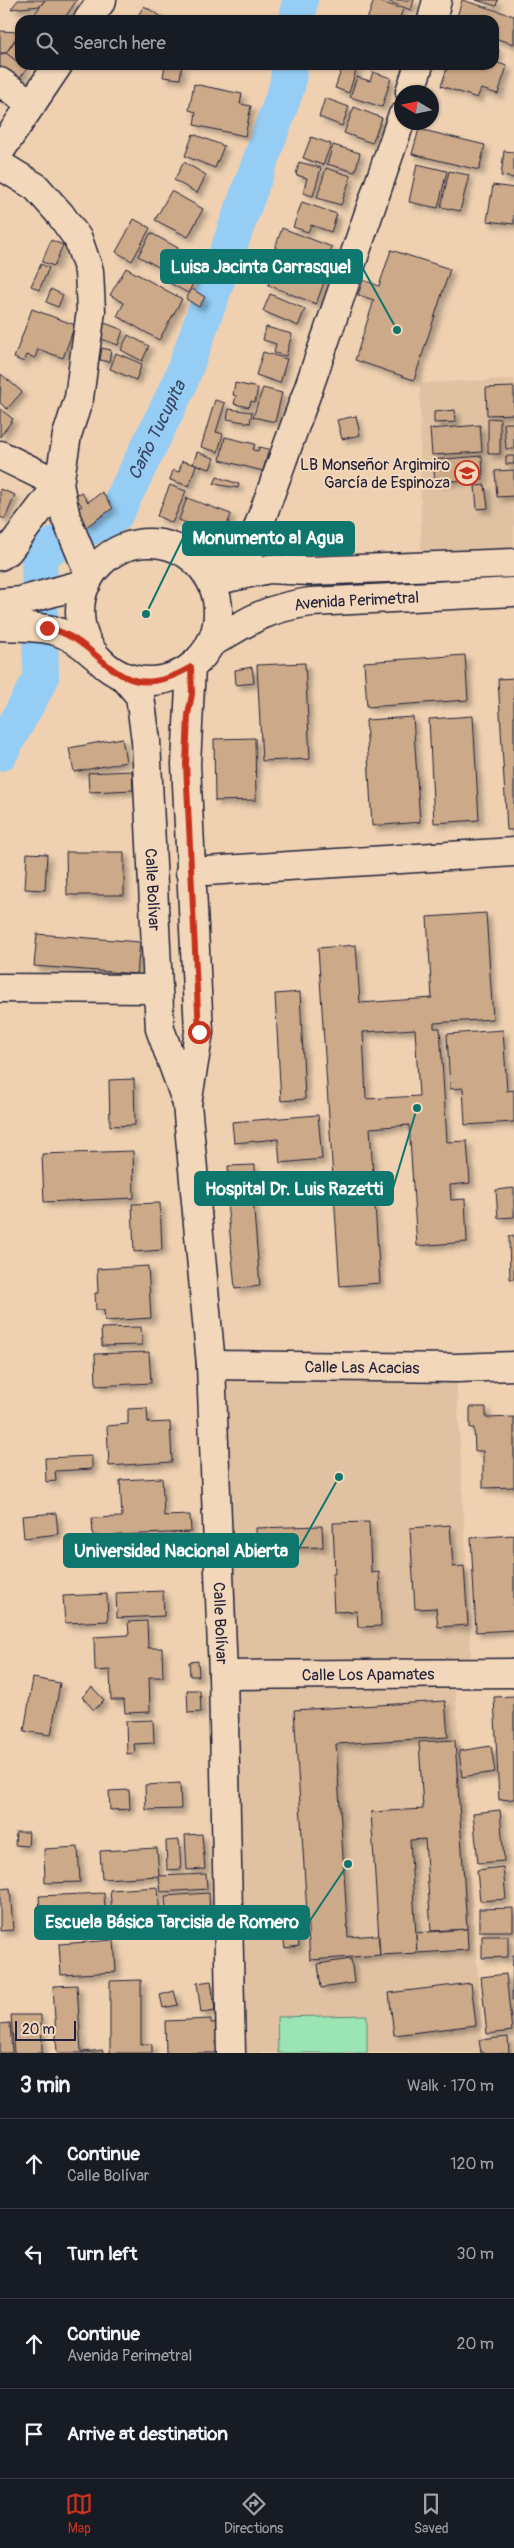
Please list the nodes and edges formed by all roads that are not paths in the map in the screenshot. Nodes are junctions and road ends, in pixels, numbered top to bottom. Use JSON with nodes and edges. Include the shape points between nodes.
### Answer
{"nodes":[{"id":1,"x":102,"y":0,"type":"edge"},
{"id":2,"x":437,"y":0,"type":"edge"},
{"id":3,"x":92,"y":15,"type":"edge"},
{"id":4,"x":433,"y":15,"type":"edge"},
{"id":5,"x":55,"y":70,"type":"edge"},
{"id":6,"x":417,"y":70,"type":"edge"},
{"id":7,"x":0,"y":82,"type":"edge"},
{"id":8,"x":412,"y":85,"type":"edge"},
{"id":9,"x":32,"y":104,"type":"junction"},
{"id":10,"x":398,"y":130,"type":"edge"},
{"id":11,"x":0,"y":151,"type":"edge"},
{"id":12,"x":0,"y":165,"type":"edge"},
{"id":13,"x":0,"y":455,"type":"edge"},
{"id":14,"x":59,"y":484,"type":"junction"},
{"id":15,"x":0,"y":556,"type":"edge"},
{"id":16,"x":514,"y":562,"type":"edge"},
{"id":17,"x":209,"y":577,"type":"junction"},
{"id":18,"x":88,"y":579,"type":"junction"},
{"id":19,"x":514,"y":592,"type":"edge"},
{"id":20,"x":9,"y":614,"type":"edge"},
{"id":21,"x":210,"y":644,"type":"junction"},
{"id":22,"x":101,"y":662,"type":"junction"},
{"id":23,"x":191,"y":667,"type":"junction"},
{"id":24,"x":124,"y":677,"type":"junction"},
{"id":25,"x":514,"y":852,"type":"edge"},
{"id":26,"x":190,"y":872,"type":"junction"},
{"id":27,"x":0,"y":988,"type":"edge"},
{"id":28,"x":157,"y":989,"type":"junction"},
{"id":29,"x":188,"y":1104,"type":"junction"},
{"id":30,"x":211,"y":1365,"type":"junction"},
{"id":31,"x":514,"y":1366,"type":"edge"},
{"id":32,"x":514,"y":1673,"type":"edge"},
{"id":33,"x":223,"y":1675,"type":"junction"},
{"id":34,"x":232,"y":2053,"type":"edge"}],
"edges":[{"from":1,"to":3,"type":"street"},
{"from":2,"to":4,"type":"street"},
{"from":5,"to":9,"type":"street"},
{"from":6,"to":8,"type":"street"},
{"from":7,"to":9,"type":"street"},
{"from":9,"to":11,"type":"street"},
{"from":10,"to":17,"type":"street","via":[[247,558]]},
{"from":12,"to":14,"type":"street","via":[[36,187],[60,214],[78,239],[89,271],[91,311],[86,353]]},
{"from":13,"to":14,"type":"street"},
{"from":14,"to":15,"type":"street","via":[[8,551]]},
{"from":14,"to":18,"type":"street","via":[[66,518]]},
{"from":16,"to":17,"type":"street","name":"Avenida Perimetral","via":[[309,571],[269,569]]},
{"from":17,"to":18,"type":"street","via":[[189,555],[154,542],[117,550],[102,561]]},
{"from":17,"to":21,"type":"street","via":[[218,613]]},
{"from":18,"to":20,"type":"street"},
{"from":18,"to":22,"type":"street","via":[[82,596],[81,625],[92,651]]},
{"from":19,"to":21,"type":"street","name":"Avenida Perimetral","via":[[285,606],[260,614]]},
{"from":20,"to":22,"type":"street","via":[[60,631],[79,642]]},
{"from":21,"to":23,"type":"street"},
{"from":22,"to":24,"type":"street"},
{"from":23,"to":24,"type":"street","via":[[176,676],[159,680]]},
{"from":23,"to":26,"type":"street","name":"Calle Bolívar","via":[[192,694],[186,737]]},
{"from":24,"to":28,"type":"street","name":"Calle Bolívar","via":[[140,696],[146,741]]},
{"from":25,"to":26,"type":"street"},
{"from":26,"to":29,"type":"street","name":"Calle Bolívar","via":[[199,1032]]},
{"from":27,"to":28,"type":"street"},
{"from":28,"to":29,"type":"street","name":"Calle Bolívar","via":[[160,1029]]},
{"from":29,"to":30,"type":"street","name":"Calle Bolívar"},
{"from":30,"to":31,"type":"street","name":"Calle Las Acacias"},
{"from":30,"to":33,"type":"street","name":"Calle Bolívar"},
{"from":32,"to":33,"type":"street","name":"Calle Los Apamates"},
{"from":33,"to":34,"type":"street","name":"Calle Bolívar"}]}
